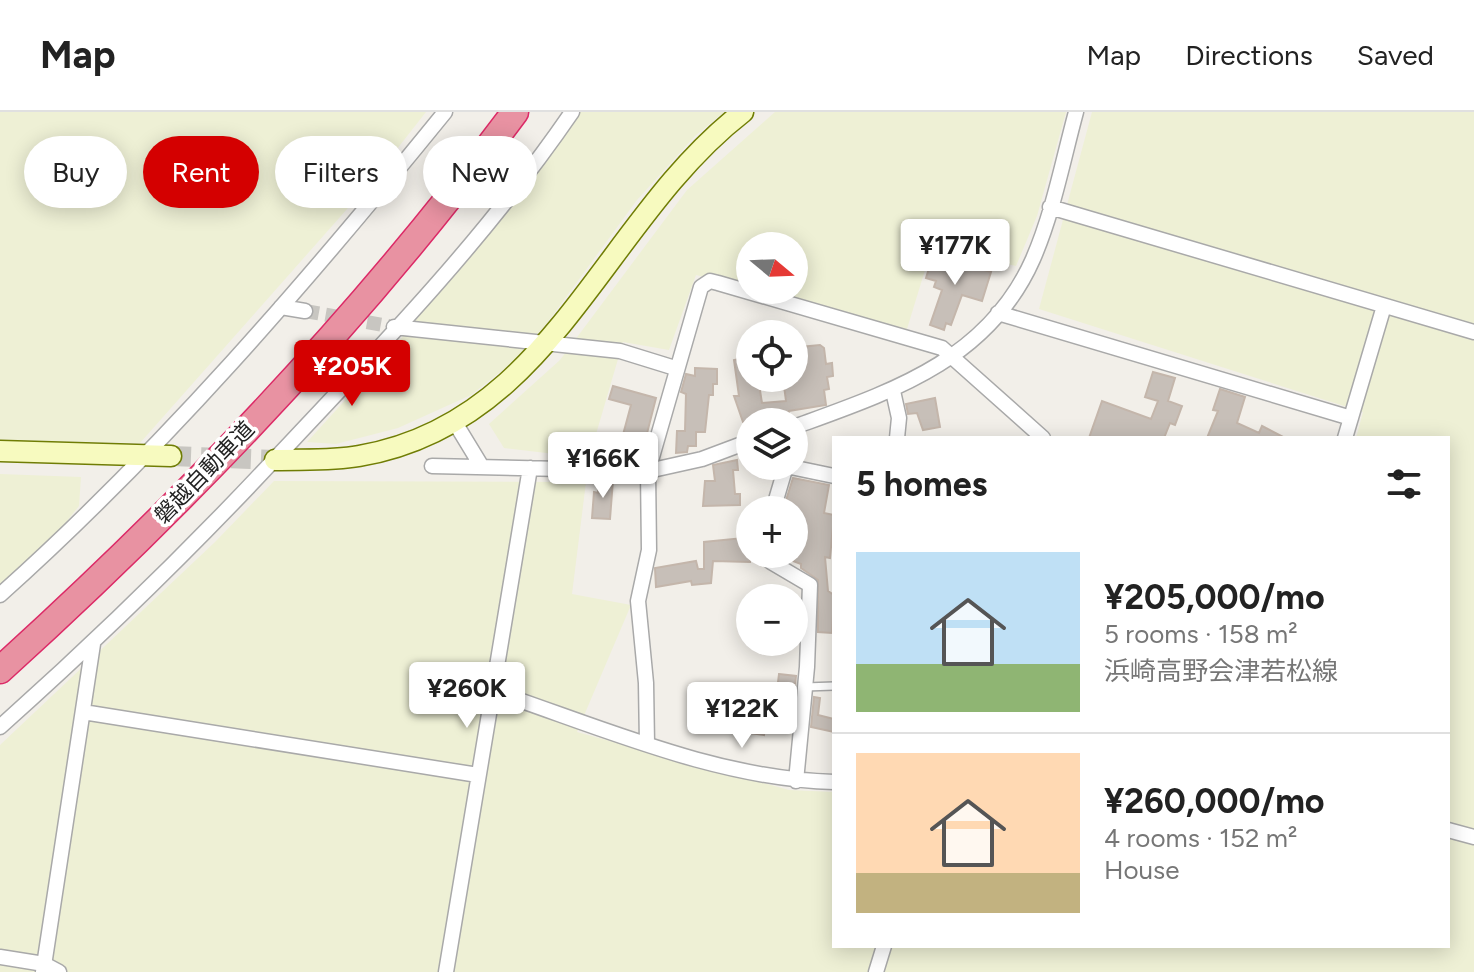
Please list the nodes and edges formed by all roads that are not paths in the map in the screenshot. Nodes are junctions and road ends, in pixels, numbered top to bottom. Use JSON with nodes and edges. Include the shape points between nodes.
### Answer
{"nodes":[{"id":1,"x":445,"y":112,"type":"edge"},
{"id":2,"x":515,"y":112,"type":"edge"},
{"id":3,"x":572,"y":112,"type":"edge"},
{"id":4,"x":743,"y":112,"type":"edge"},
{"id":5,"x":1076,"y":112,"type":"edge"},
{"id":6,"x":1050,"y":207,"type":"junction"},
{"id":7,"x":1384,"y":306,"type":"junction"},
{"id":8,"x":281,"y":307,"type":"junction"},
{"id":9,"x":305,"y":311,"type":"tunnel mouth"},
{"id":10,"x":998,"y":313,"type":"junction"},
{"id":11,"x":395,"y":327,"type":"junction"},
{"id":12,"x":1474,"y":332,"type":"edge"},
{"id":13,"x":547,"y":343,"type":"junction"},
{"id":14,"x":953,"y":355,"type":"junction"},
{"id":15,"x":675,"y":368,"type":"junction"},
{"id":16,"x":893,"y":391,"type":"junction"},
{"id":17,"x":1351,"y":418,"type":"junction"},
{"id":18,"x":454,"y":421,"type":"junction"},
{"id":19,"x":808,"y":422,"type":"edge"},
{"id":20,"x":897,"y":436,"type":"edge"},
{"id":21,"x":1038,"y":436,"type":"edge"},
{"id":22,"x":1346,"y":436,"type":"edge"},
{"id":23,"x":736,"y":446,"type":"edge"},
{"id":24,"x":0,"y":451,"type":"edge"},
{"id":25,"x":144,"y":455,"type":"junction"},
{"id":26,"x":171,"y":456,"type":"tunnel mouth"},
{"id":27,"x":275,"y":460,"type":"junction"},
{"id":28,"x":432,"y":466,"type":"dead end"},
{"id":29,"x":482,"y":467,"type":"junction"},
{"id":30,"x":530,"y":468,"type":"junction"},
{"id":31,"x":648,"y":471,"type":"junction"},
{"id":32,"x":808,"y":471,"type":"edge"},
{"id":33,"x":832,"y":476,"type":"edge"},
{"id":34,"x":778,"y":568,"type":"edge"},
{"id":35,"x":0,"y":595,"type":"edge"},
{"id":36,"x":93,"y":644,"type":"junction"},
{"id":37,"x":0,"y":670,"type":"edge"},
{"id":38,"x":832,"y":686,"type":"edge"},
{"id":39,"x":805,"y":687,"type":"junction"},
{"id":40,"x":493,"y":691,"type":"junction"},
{"id":41,"x":83,"y":712,"type":"junction"},
{"id":42,"x":0,"y":727,"type":"edge"},
{"id":43,"x":647,"y":744,"type":"junction"},
{"id":44,"x":478,"y":775,"type":"junction"},
{"id":45,"x":796,"y":781,"type":"junction"},
{"id":46,"x":832,"y":782,"type":"edge"},
{"id":47,"x":1450,"y":831,"type":"edge"},
{"id":48,"x":1474,"y":837,"type":"edge"},
{"id":49,"x":883,"y":948,"type":"edge"},
{"id":50,"x":0,"y":957,"type":"edge"},
{"id":51,"x":43,"y":968,"type":"edge"},
{"id":52,"x":59,"y":972,"type":"edge"},
{"id":53,"x":446,"y":972,"type":"edge"},
{"id":54,"x":876,"y":972,"type":"edge"}],
"edges":[{"from":1,"to":8,"type":"street"},
{"from":2,"to":37,"type":"highway","name":"磐越自動車道","via":[[333,335],[238,438],[121,558]]},
{"from":3,"to":11,"type":"street","via":[[474,241]]},
{"from":4,"to":13,"type":"main road","via":[[670,183]]},
{"from":5,"to":6,"type":"street"},
{"from":6,"to":7,"type":"street"},
{"from":6,"to":10,"type":"street","via":[[1033,259]]},
{"from":7,"to":12,"type":"street"},
{"from":7,"to":17,"type":"street"},
{"from":8,"to":9,"type":"street"},
{"from":8,"to":25,"type":"street"},
{"from":10,"to":14,"type":"street"},
{"from":10,"to":17,"type":"street"},
{"from":11,"to":13,"type":"street"},
{"from":11,"to":27,"type":"street"},
{"from":13,"to":15,"type":"street","via":[[620,351]]},
{"from":13,"to":18,"type":"main road","via":[[512,382]]},
{"from":14,"to":15,"type":"street","via":[[710,281],[701,287]]},
{"from":14,"to":16,"type":"street"},
{"from":14,"to":21,"type":"street"},
{"from":15,"to":31,"type":"street"},
{"from":16,"to":19,"type":"street"},
{"from":16,"to":20,"type":"street"},
{"from":17,"to":22,"type":"street"},
{"from":18,"to":27,"type":"main road","via":[[394,448],[360,456]]},
{"from":18,"to":29,"type":"street"},
{"from":23,"to":31,"type":"street"},
{"from":24,"to":25,"type":"main road"},
{"from":25,"to":26,"type":"main road"},
{"from":25,"to":35,"type":"street"},
{"from":27,"to":36,"type":"street"},
{"from":28,"to":29,"type":"street"},
{"from":29,"to":30,"type":"street"},
{"from":30,"to":31,"type":"street"},
{"from":30,"to":40,"type":"street"},
{"from":31,"to":43,"type":"street","via":[[649,550],[638,601]]},
{"from":32,"to":33,"type":"street"},
{"from":34,"to":39,"type":"street","via":[[810,585]]},
{"from":36,"to":41,"type":"street"},
{"from":36,"to":42,"type":"street"},
{"from":38,"to":39,"type":"lane"},
{"from":39,"to":45,"type":"street"},
{"from":40,"to":43,"type":"street"},
{"from":40,"to":44,"type":"street"},
{"from":41,"to":44,"type":"street"},
{"from":41,"to":51,"type":"street"},
{"from":43,"to":45,"type":"street"},
{"from":44,"to":53,"type":"street"},
{"from":45,"to":46,"type":"street"},
{"from":47,"to":48,"type":"street"},
{"from":49,"to":54,"type":"street"},
{"from":50,"to":51,"type":"street"},
{"from":51,"to":52,"type":"street"}]}
